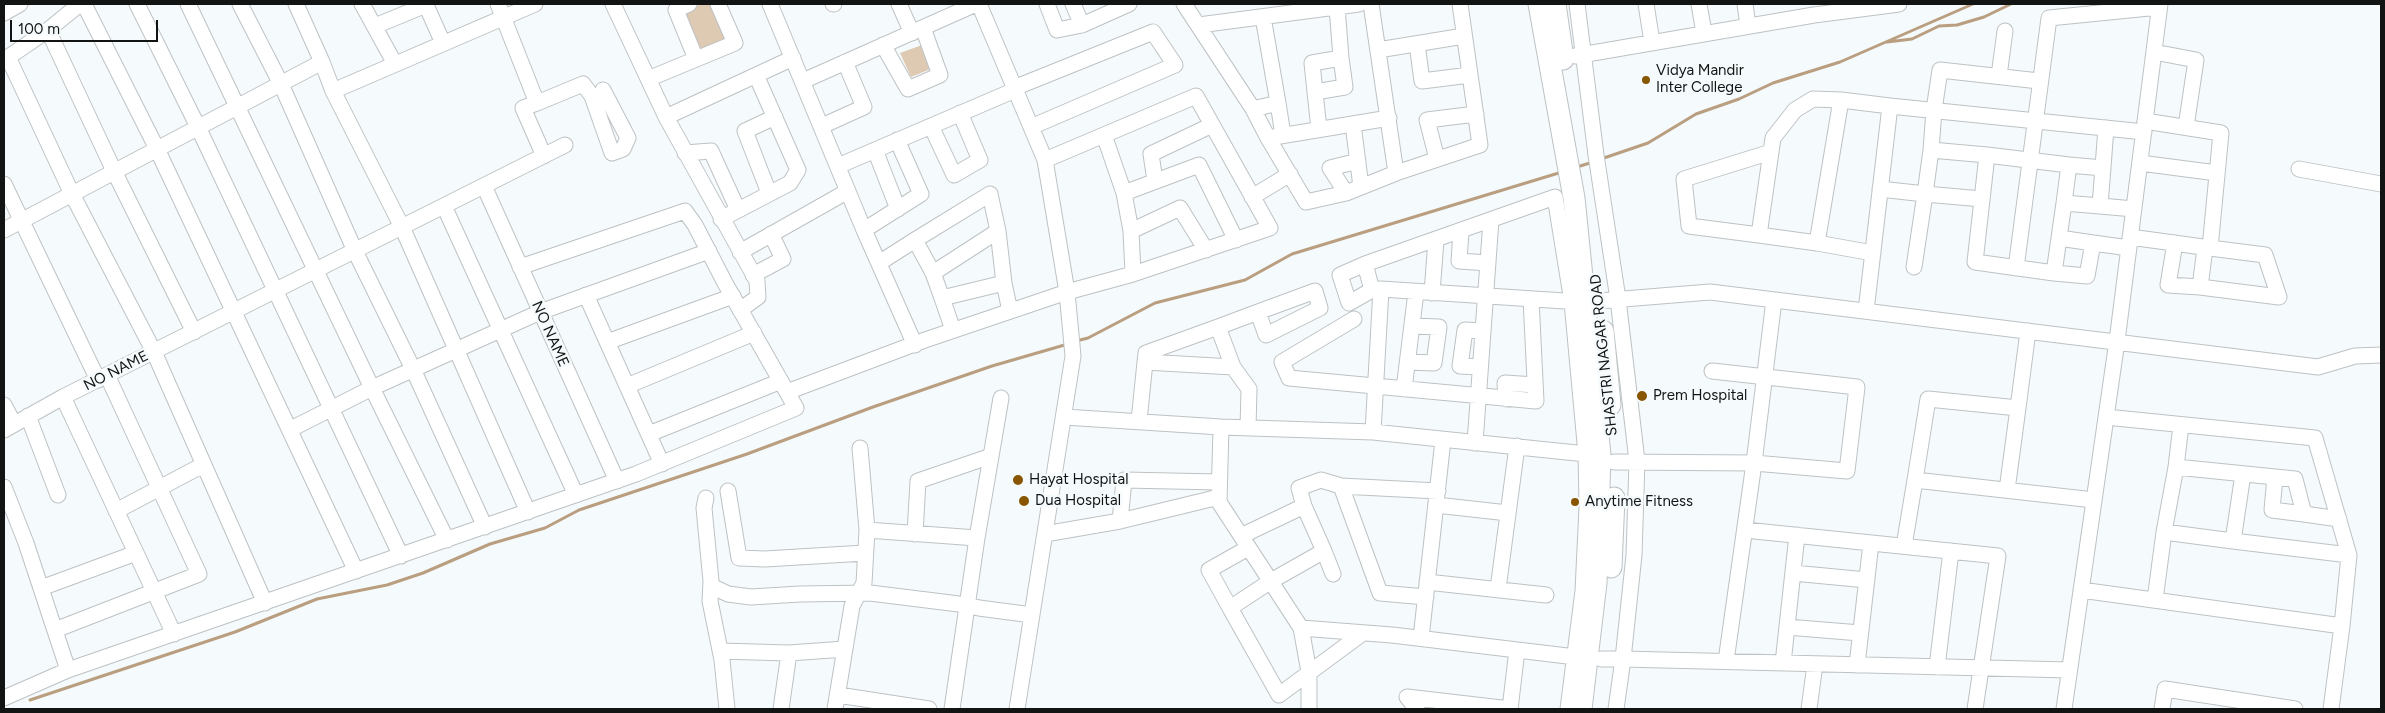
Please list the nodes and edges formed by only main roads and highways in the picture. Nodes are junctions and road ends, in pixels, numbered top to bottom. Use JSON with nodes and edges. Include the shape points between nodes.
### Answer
{"nodes":[{"id":1,"x":1539,"y":4,"type":"edge"},
{"id":2,"x":1554,"y":4,"type":"edge"},
{"id":3,"x":1556,"y":60,"type":"junction"},
{"id":4,"x":1588,"y":658,"type":"junction"},
{"id":5,"x":1581,"y":709,"type":"edge"},
{"id":6,"x":1595,"y":709,"type":"edge"}],
"edges":[{"from":1,"to":3,"type":"highway"},
{"from":2,"to":3,"type":"highway","name":"SHASTRI NAGAR ROAD"},
{"from":3,"to":4,"type":"highway","name":"SHASTRI NAGAR ROAD","via":[[1580,196],[1594,301],[1600,457],[1610,576]]},
{"from":4,"to":5,"type":"highway"},
{"from":4,"to":6,"type":"highway","name":"SHASTRI NAGAR ROAD"}]}
